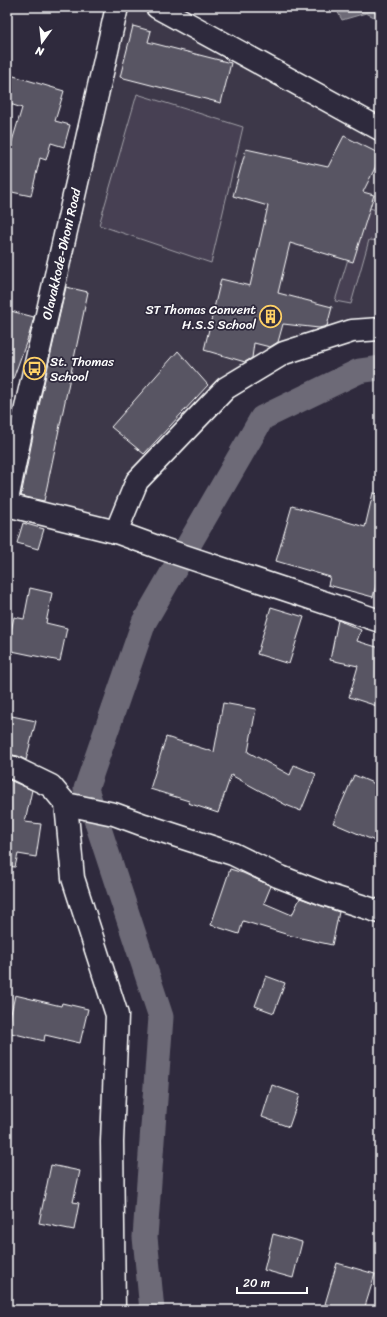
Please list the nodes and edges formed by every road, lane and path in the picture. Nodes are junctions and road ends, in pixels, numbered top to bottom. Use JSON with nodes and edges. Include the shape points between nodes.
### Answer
{"nodes":[{"id":1,"x":117,"y":7,"type":"edge"},
{"id":2,"x":157,"y":7,"type":"edge"},
{"id":3,"x":380,"y":129,"type":"edge"},
{"id":4,"x":380,"y":329,"type":"edge"},
{"id":5,"x":7,"y":500,"type":"edge"},
{"id":6,"x":7,"y":505,"type":"edge"},
{"id":7,"x":116,"y":532,"type":"junction"},
{"id":8,"x":380,"y":621,"type":"edge"},
{"id":9,"x":7,"y":766,"type":"edge"},
{"id":10,"x":66,"y":804,"type":"junction"},
{"id":11,"x":380,"y":912,"type":"edge"},
{"id":12,"x":114,"y":1310,"type":"edge"}],
"edges":[{"from":1,"to":5,"type":"street","name":"Olavakkode-Dhoni Road"},
{"from":2,"to":3,"type":"street"},
{"from":4,"to":7,"type":"street","via":[[352,331],[284,353],[226,388],[137,481]]},
{"from":6,"to":7,"type":"street"},
{"from":7,"to":8,"type":"street"},
{"from":9,"to":10,"type":"street","via":[[51,786]]},
{"from":10,"to":11,"type":"street","via":[[114,814],[232,854],[278,876]]},
{"from":10,"to":12,"type":"street","via":[[73,878],[117,1015],[112,1142]]}]}
